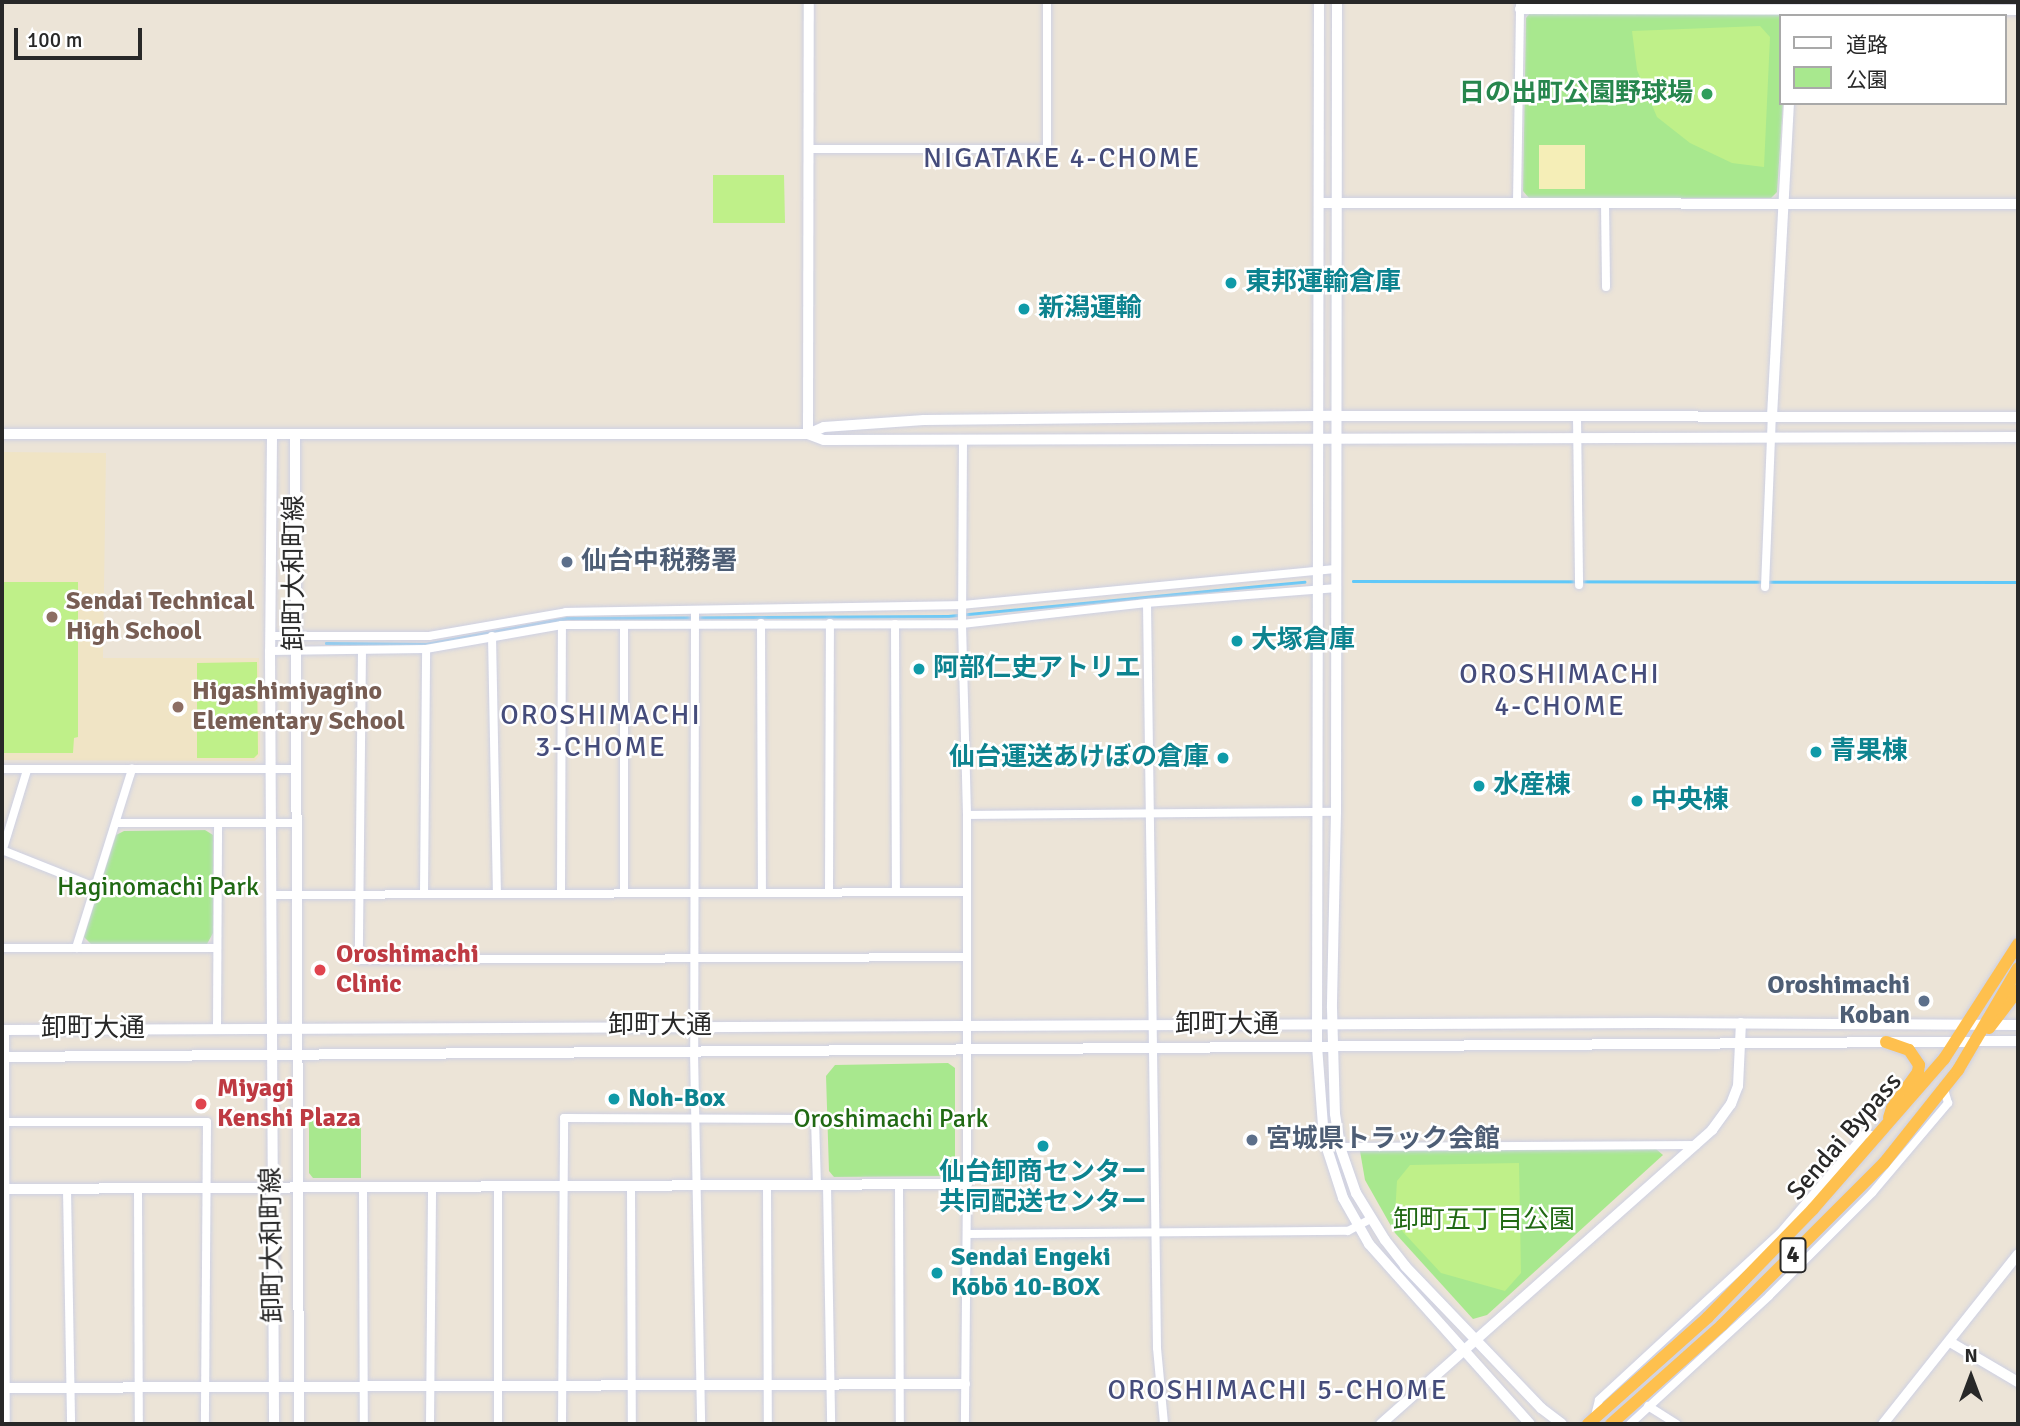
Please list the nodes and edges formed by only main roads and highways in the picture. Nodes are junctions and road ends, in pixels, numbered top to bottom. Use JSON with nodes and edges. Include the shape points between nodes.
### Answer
{"nodes":[{"id":1,"x":2018,"y":944,"type":"edge"},
{"id":2,"x":2018,"y":968,"type":"edge"},
{"id":3,"x":2018,"y":990,"type":"edge"},
{"id":4,"x":1988,"y":1026,"type":"junction"},
{"id":5,"x":1886,"y":1042,"type":"road end"},
{"id":6,"x":1888,"y":1125,"type":"junction"},
{"id":7,"x":1588,"y":1423,"type":"edge"},
{"id":8,"x":1611,"y":1424,"type":"edge"}],
"edges":[{"from":1,"to":6,"type":"highway","name":"Sendai Bypass","number":"4","via":[[1956,1042]]},
{"from":2,"to":4,"type":"highway","number":"4"},
{"from":3,"to":4,"type":"highway","number":"4"},
{"from":4,"to":8,"type":"highway","name":"Sendai Bypass","number":"4","via":[[1944,1089],[1865,1182],[1644,1403]]},
{"from":5,"to":6,"type":"highway","via":[[1913,1054],[1919,1068],[1892,1108]]},
{"from":6,"to":7,"type":"highway","name":"Sendai Bypass","number":"4","via":[[1709,1317]]}]}
